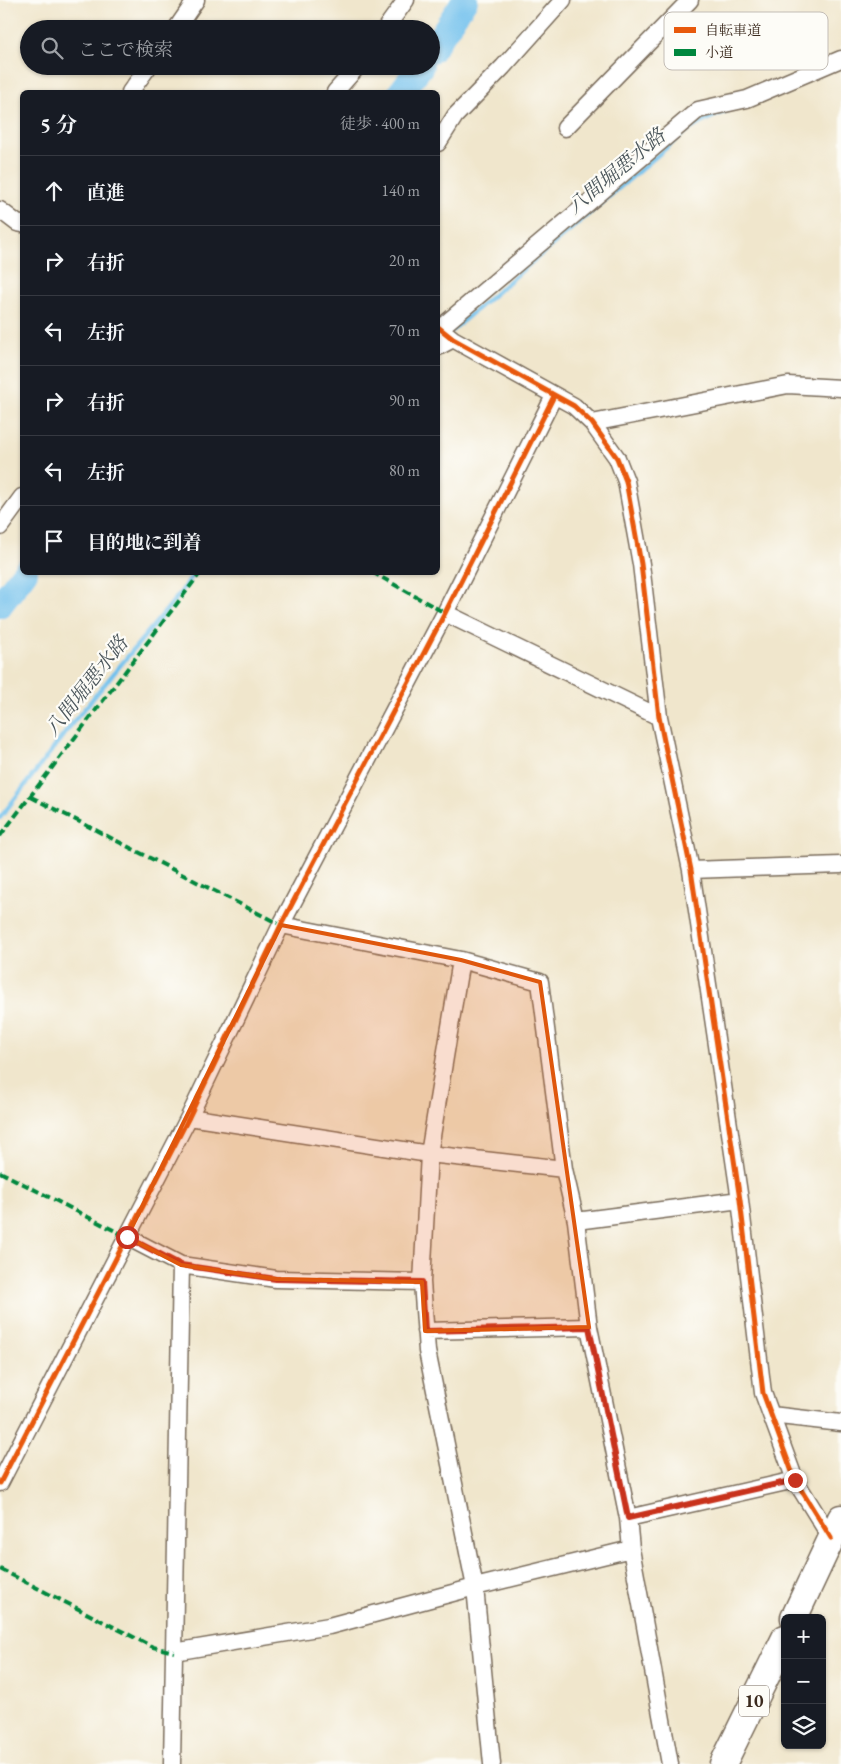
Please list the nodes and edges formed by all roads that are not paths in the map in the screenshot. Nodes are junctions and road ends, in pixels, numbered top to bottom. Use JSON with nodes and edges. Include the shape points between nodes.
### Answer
{"nodes":[{"id":1,"x":196,"y":0,"type":"edge"},
{"id":2,"x":406,"y":0,"type":"edge"},
{"id":3,"x":563,"y":0,"type":"edge"},
{"id":4,"x":690,"y":0,"type":"edge"},
{"id":5,"x":678,"y":12,"type":"edge"},
{"id":6,"x":182,"y":20,"type":"edge"},
{"id":7,"x":392,"y":20,"type":"edge"},
{"id":8,"x":664,"y":27,"type":"edge"},
{"id":9,"x":841,"y":59,"type":"edge"},
{"id":10,"x":828,"y":65,"type":"edge"},
{"id":11,"x":815,"y":70,"type":"edge"},
{"id":12,"x":142,"y":75,"type":"edge"},
{"id":13,"x":350,"y":75,"type":"edge"},
{"id":14,"x":131,"y":90,"type":"edge"},
{"id":15,"x":337,"y":90,"type":"edge"},
{"id":16,"x":565,"y":128,"type":"dead end"},
{"id":17,"x":440,"y":140,"type":"edge"},
{"id":18,"x":0,"y":210,"type":"edge"},
{"id":19,"x":20,"y":224,"type":"edge"},
{"id":20,"x":440,"y":326,"type":"edge"},
{"id":21,"x":440,"y":329,"type":"edge"},
{"id":22,"x":453,"y":339,"type":"junction"},
{"id":23,"x":440,"y":347,"type":"edge"},
{"id":24,"x":841,"y":388,"type":"edge"},
{"id":25,"x":554,"y":396,"type":"junction"},
{"id":26,"x":592,"y":423,"type":"junction"},
{"id":27,"x":20,"y":500,"type":"edge"},
{"id":28,"x":0,"y":527,"type":"edge"},
{"id":29,"x":445,"y":613,"type":"junction"},
{"id":30,"x":658,"y":717,"type":"junction"},
{"id":31,"x":841,"y":865,"type":"edge"},
{"id":32,"x":691,"y":870,"type":"junction"},
{"id":33,"x":281,"y":925,"type":"junction"},
{"id":34,"x":461,"y":960,"type":"junction"},
{"id":35,"x":188,"y":1117,"type":"junction"},
{"id":36,"x":429,"y":1154,"type":"junction"},
{"id":37,"x":564,"y":1169,"type":"junction"},
{"id":38,"x":740,"y":1200,"type":"junction"},
{"id":39,"x":576,"y":1221,"type":"junction"},
{"id":40,"x":127,"y":1237,"type":"junction"},
{"id":41,"x":181,"y":1265,"type":"junction"},
{"id":42,"x":422,"y":1282,"type":"junction"},
{"id":43,"x":589,"y":1327,"type":"junction"},
{"id":44,"x":425,"y":1331,"type":"junction"},
{"id":45,"x":771,"y":1415,"type":"junction"},
{"id":46,"x":841,"y":1423,"type":"edge"},
{"id":47,"x":795,"y":1480,"type":"junction"},
{"id":48,"x":0,"y":1483,"type":"edge"},
{"id":49,"x":628,"y":1518,"type":"junction"},
{"id":50,"x":836,"y":1528,"type":"edge"},
{"id":51,"x":631,"y":1549,"type":"junction"},
{"id":52,"x":475,"y":1587,"type":"junction"},
{"id":53,"x":796,"y":1614,"type":"edge"},
{"id":54,"x":781,"y":1646,"type":"edge"},
{"id":55,"x":174,"y":1652,"type":"junction"},
{"id":56,"x":172,"y":1764,"type":"edge"},
{"id":57,"x":492,"y":1764,"type":"edge"},
{"id":58,"x":670,"y":1764,"type":"edge"},
{"id":59,"x":723,"y":1764,"type":"edge"}],
"edges":[{"from":1,"to":6,"type":"street"},
{"from":2,"to":7,"type":"street"},
{"from":3,"to":17,"type":"street","via":[[455,116]]},
{"from":4,"to":5,"type":"street"},
{"from":8,"to":16,"type":"street"},
{"from":9,"to":10,"type":"street"},
{"from":11,"to":20,"type":"street","via":[[747,99],[698,110]]},
{"from":12,"to":14,"type":"street"},
{"from":13,"to":15,"type":"street"},
{"from":18,"to":19,"type":"street"},
{"from":21,"to":22,"type":"street"},
{"from":22,"to":23,"type":"street"},
{"from":22,"to":25,"type":"street"},
{"from":24,"to":26,"type":"street","via":[[788,385]]},
{"from":25,"to":26,"type":"street","via":[[574,406]]},
{"from":25,"to":29,"type":"street"},
{"from":26,"to":30,"type":"street","via":[[617,458],[626,481],[642,564]]},
{"from":27,"to":28,"type":"street"},
{"from":29,"to":30,"type":"street"},
{"from":29,"to":33,"type":"street"},
{"from":30,"to":32,"type":"street"},
{"from":31,"to":32,"type":"street"},
{"from":32,"to":38,"type":"street"},
{"from":33,"to":34,"type":"street"},
{"from":33,"to":35,"type":"street"},
{"from":34,"to":36,"type":"street"},
{"from":34,"to":37,"type":"street","via":[[540,982]]},
{"from":35,"to":36,"type":"street"},
{"from":35,"to":40,"type":"street"},
{"from":36,"to":37,"type":"street"},
{"from":36,"to":42,"type":"street"},
{"from":37,"to":39,"type":"street"},
{"from":38,"to":39,"type":"street"},
{"from":38,"to":45,"type":"street","via":[[763,1393]]},
{"from":39,"to":43,"type":"street"},
{"from":40,"to":41,"type":"street"},
{"from":40,"to":48,"type":"street"},
{"from":41,"to":42,"type":"street","via":[[276,1279]]},
{"from":41,"to":55,"type":"street"},
{"from":42,"to":44,"type":"street"},
{"from":43,"to":44,"type":"street"},
{"from":43,"to":49,"type":"street"},
{"from":44,"to":52,"type":"street","via":[[426,1351]]},
{"from":45,"to":46,"type":"street"},
{"from":45,"to":47,"type":"street"},
{"from":47,"to":49,"type":"street"},
{"from":47,"to":50,"type":"street"},
{"from":49,"to":51,"type":"street"},
{"from":50,"to":53,"type":"main road"},
{"from":51,"to":52,"type":"street"},
{"from":51,"to":58,"type":"street"},
{"from":52,"to":55,"type":"street","via":[[310,1631]]},
{"from":52,"to":57,"type":"street"},
{"from":54,"to":59,"type":"main road","number":"10"},
{"from":55,"to":56,"type":"street"}]}
